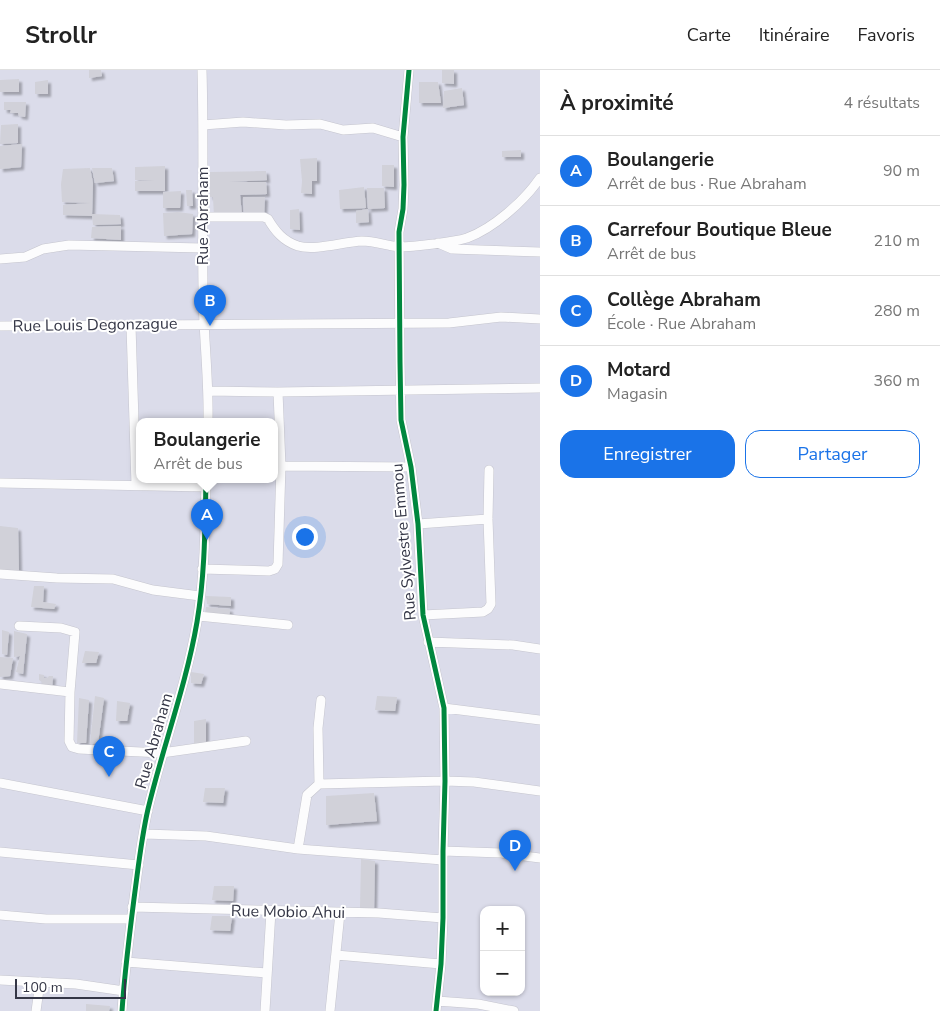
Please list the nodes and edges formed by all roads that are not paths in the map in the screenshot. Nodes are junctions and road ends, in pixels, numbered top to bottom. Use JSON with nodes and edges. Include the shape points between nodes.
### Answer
{"nodes":[{"id":1,"x":202,"y":70,"type":"edge"},
{"id":2,"x":409,"y":70,"type":"edge"},
{"id":3,"x":203,"y":125,"type":"junction"},
{"id":4,"x":403,"y":137,"type":"junction"},
{"id":5,"x":540,"y":178,"type":"edge"},
{"id":6,"x":202,"y":217,"type":"junction"},
{"id":7,"x":437,"y":243,"type":"junction"},
{"id":8,"x":398,"y":247,"type":"junction"},
{"id":9,"x":202,"y":248,"type":"junction"},
{"id":10,"x":540,"y":252,"type":"edge"},
{"id":11,"x":0,"y":259,"type":"edge"},
{"id":12,"x":540,"y":319,"type":"edge"},
{"id":13,"x":399,"y":323,"type":"junction"},
{"id":14,"x":204,"y":324,"type":"junction"},
{"id":15,"x":0,"y":326,"type":"edge"},
{"id":16,"x":131,"y":326,"type":"junction"},
{"id":17,"x":540,"y":388,"type":"edge"},
{"id":18,"x":401,"y":390,"type":"junction"},
{"id":19,"x":208,"y":391,"type":"junction"},
{"id":20,"x":278,"y":392,"type":"junction"},
{"id":21,"x":208,"y":418,"type":"edge"},
{"id":22,"x":281,"y":466,"type":"junction"},
{"id":23,"x":411,"y":467,"type":"junction"},
{"id":24,"x":489,"y":470,"type":"dead end"},
{"id":25,"x":0,"y":483,"type":"edge"},
{"id":26,"x":206,"y":483,"type":"edge"},
{"id":27,"x":136,"y":485,"type":"junction"},
{"id":28,"x":488,"y":519,"type":"junction"},
{"id":29,"x":418,"y":524,"type":"junction"},
{"id":30,"x":202,"y":569,"type":"junction"},
{"id":31,"x":0,"y":574,"type":"edge"},
{"id":32,"x":200,"y":596,"type":"junction"},
{"id":33,"x":423,"y":615,"type":"junction"},
{"id":34,"x":198,"y":616,"type":"junction"},
{"id":35,"x":288,"y":625,"type":"dead end"},
{"id":36,"x":19,"y":626,"type":"dead end"},
{"id":37,"x":428,"y":642,"type":"junction"},
{"id":38,"x":540,"y":650,"type":"edge"},
{"id":39,"x":0,"y":684,"type":"edge"},
{"id":40,"x":70,"y":692,"type":"junction"},
{"id":41,"x":321,"y":700,"type":"dead end"},
{"id":42,"x":444,"y":708,"type":"junction"},
{"id":43,"x":540,"y":720,"type":"edge"},
{"id":44,"x":246,"y":741,"type":"dead end"},
{"id":45,"x":162,"y":753,"type":"junction"},
{"id":46,"x":445,"y":781,"type":"junction"},
{"id":47,"x":0,"y":783,"type":"edge"},
{"id":48,"x":318,"y":784,"type":"junction"},
{"id":49,"x":540,"y":791,"type":"edge"},
{"id":50,"x":148,"y":811,"type":"junction"},
{"id":51,"x":144,"y":834,"type":"junction"},
{"id":52,"x":298,"y":849,"type":"junction"},
{"id":53,"x":0,"y":852,"type":"edge"},
{"id":54,"x":443,"y":855,"type":"junction"},
{"id":55,"x":540,"y":858,"type":"edge"},
{"id":56,"x":139,"y":865,"type":"junction"},
{"id":57,"x":132,"y":907,"type":"junction"},
{"id":58,"x":271,"y":911,"type":"junction"},
{"id":59,"x":340,"y":913,"type":"junction"},
{"id":60,"x":0,"y":915,"type":"edge"},
{"id":61,"x":443,"y":918,"type":"junction"},
{"id":62,"x":130,"y":919,"type":"junction"},
{"id":63,"x":336,"y":955,"type":"junction"},
{"id":64,"x":126,"y":962,"type":"junction"},
{"id":65,"x":441,"y":964,"type":"junction"},
{"id":66,"x":267,"y":973,"type":"junction"},
{"id":67,"x":0,"y":980,"type":"edge"},
{"id":68,"x":40,"y":982,"type":"junction"},
{"id":69,"x":124,"y":991,"type":"junction"},
{"id":70,"x":437,"y":1001,"type":"junction"},
{"id":71,"x":36,"y":1011,"type":"edge"},
{"id":72,"x":122,"y":1011,"type":"edge"},
{"id":73,"x":265,"y":1011,"type":"edge"},
{"id":74,"x":330,"y":1011,"type":"edge"},
{"id":75,"x":436,"y":1011,"type":"edge"},
{"id":76,"x":514,"y":1011,"type":"edge"}],
"edges":[{"from":1,"to":3,"type":"street","name":"Rue Abraham"},
{"from":2,"to":4,"type":"street","name":"Rue Sylvestre Emmou"},
{"from":3,"to":4,"type":"street","via":[[314,123],[343,130],[372,128]]},
{"from":3,"to":6,"type":"street","name":"Rue Abraham"},
{"from":4,"to":8,"type":"street","name":"Rue Sylvestre Emmou","via":[[404,185]]},
{"from":5,"to":7,"type":"street","via":[[524,199],[485,229],[467,238]]},
{"from":6,"to":8,"type":"street","via":[[264,217],[279,236],[304,248],[364,241]]},
{"from":6,"to":9,"type":"street","name":"Rue Abraham"},
{"from":7,"to":8,"type":"street"},
{"from":7,"to":10,"type":"street","via":[[452,249]]},
{"from":8,"to":13,"type":"street","name":"Rue Sylvestre Emmou"},
{"from":9,"to":11,"type":"street","via":[[68,245],[43,249],[25,257]]},
{"from":9,"to":14,"type":"street","name":"Rue Abraham"},
{"from":12,"to":13,"type":"street","name":"Rue Louis Degonzague","via":[[502,317],[449,323]]},
{"from":13,"to":14,"type":"street","name":"Rue Louis Degonzague"},
{"from":13,"to":18,"type":"street","name":"Rue Sylvestre Emmou"},
{"from":14,"to":16,"type":"street","name":"Rue Louis Degonzague"},
{"from":14,"to":19,"type":"street","name":"Rue Abraham"},
{"from":15,"to":16,"type":"street","name":"Rue Louis Degonzague"},
{"from":16,"to":27,"type":"street"},
{"from":17,"to":18,"type":"street"},
{"from":18,"to":20,"type":"street"},
{"from":18,"to":23,"type":"street","name":"Rue Sylvestre Emmou","via":[[401,420]]},
{"from":19,"to":20,"type":"street"},
{"from":19,"to":21,"type":"street","name":"Rue Abraham"},
{"from":20,"to":22,"type":"street"},
{"from":22,"to":23,"type":"street"},
{"from":22,"to":30,"type":"street","via":[[278,564],[275,569]]},
{"from":23,"to":29,"type":"street","name":"Rue Sylvestre Emmou"},
{"from":24,"to":28,"type":"street"},
{"from":25,"to":27,"type":"street"},
{"from":26,"to":27,"type":"street"},
{"from":26,"to":30,"type":"street","name":"Rue Abraham"},
{"from":28,"to":29,"type":"street"},
{"from":28,"to":33,"type":"street","via":[[491,598],[488,609],[483,612]]},
{"from":29,"to":33,"type":"street","name":"Rue Sylvestre Emmou"},
{"from":30,"to":32,"type":"street","name":"Rue Abraham"},
{"from":31,"to":32,"type":"street","via":[[113,579],[153,590]]},
{"from":32,"to":34,"type":"street","name":"Rue Abraham"},
{"from":33,"to":37,"type":"street","name":"Rue Sylvestre Emmou"},
{"from":34,"to":35,"type":"street"},
{"from":34,"to":45,"type":"street","name":"Rue Abraham","via":[[184,683]]},
{"from":36,"to":40,"type":"street","via":[[62,628],[75,632]]},
{"from":37,"to":38,"type":"street","via":[[513,645]]},
{"from":37,"to":42,"type":"street","name":"Rue Sylvestre Emmou"},
{"from":39,"to":40,"type":"street"},
{"from":40,"to":45,"type":"street","via":[[69,741],[72,747]]},
{"from":41,"to":48,"type":"street"},
{"from":42,"to":43,"type":"street"},
{"from":42,"to":46,"type":"street","name":"Rue Sylvestre Emmou"},
{"from":44,"to":45,"type":"street"},
{"from":45,"to":50,"type":"street","name":"Rue Abraham"},
{"from":46,"to":48,"type":"street"},
{"from":46,"to":49,"type":"street"},
{"from":46,"to":54,"type":"street","name":"Rue Sylvestre Emmou"},
{"from":47,"to":50,"type":"street"},
{"from":48,"to":52,"type":"street","via":[[307,795]]},
{"from":50,"to":51,"type":"street","name":"Rue Abraham"},
{"from":51,"to":52,"type":"street","via":[[214,837]]},
{"from":51,"to":56,"type":"street","name":"Rue Abraham"},
{"from":52,"to":54,"type":"street"},
{"from":53,"to":56,"type":"street"},
{"from":54,"to":55,"type":"street","via":[[501,853]]},
{"from":54,"to":61,"type":"street","name":"Rue Sylvestre Emmou"},
{"from":56,"to":57,"type":"street","name":"Rue Abraham"},
{"from":57,"to":58,"type":"street","name":"Rue Mobio Ahui"},
{"from":57,"to":62,"type":"street","name":"Rue Abraham"},
{"from":58,"to":59,"type":"street","name":"Rue Mobio Ahui"},
{"from":58,"to":66,"type":"street"},
{"from":59,"to":61,"type":"street","name":"Rue Mobio Ahui"},
{"from":59,"to":63,"type":"street"},
{"from":60,"to":62,"type":"street","via":[[46,919]]},
{"from":61,"to":65,"type":"street","name":"Rue Sylvestre Emmou"},
{"from":62,"to":64,"type":"street","name":"Rue Abraham"},
{"from":63,"to":65,"type":"street"},
{"from":63,"to":74,"type":"street"},
{"from":64,"to":66,"type":"street"},
{"from":64,"to":69,"type":"street","name":"Rue Abraham"},
{"from":65,"to":70,"type":"street","name":"Rue Sylvestre Emmou"},
{"from":66,"to":73,"type":"street"},
{"from":67,"to":68,"type":"street"},
{"from":68,"to":69,"type":"street"},
{"from":68,"to":71,"type":"street"},
{"from":69,"to":72,"type":"street","name":"Rue Abraham"},
{"from":70,"to":75,"type":"street","name":"Rue Sylvestre Emmou"},
{"from":70,"to":76,"type":"street"}]}
